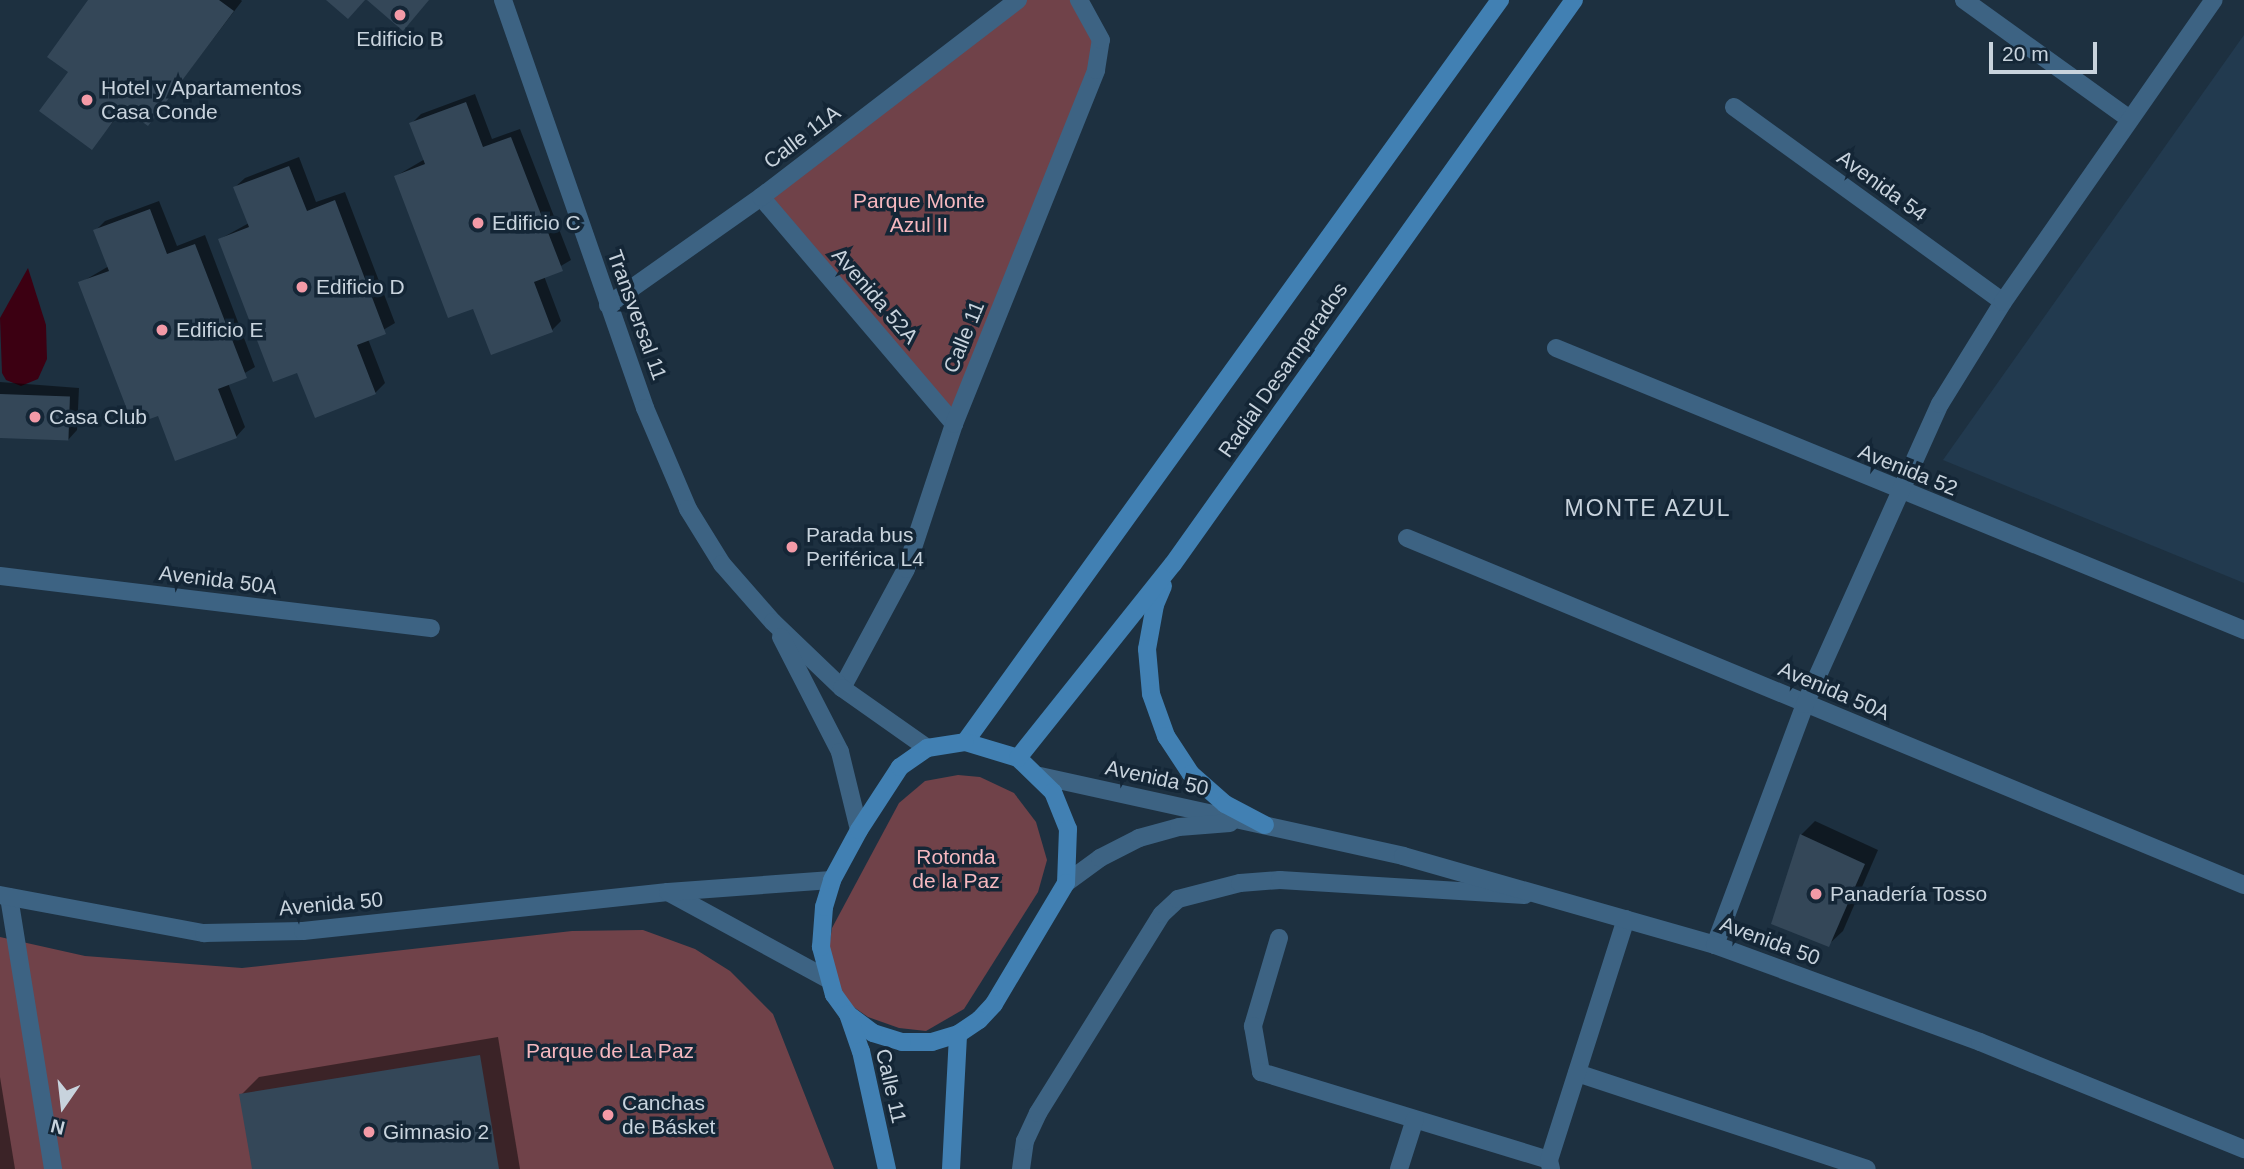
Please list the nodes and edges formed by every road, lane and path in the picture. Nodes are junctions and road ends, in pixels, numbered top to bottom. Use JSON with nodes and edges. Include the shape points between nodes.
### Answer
{"nodes":[{"id":1,"x":503,"y":0,"type":"edge"},
{"id":2,"x":1018,"y":0,"type":"edge"},
{"id":3,"x":1079,"y":0,"type":"edge"},
{"id":4,"x":1500,"y":0,"type":"edge"},
{"id":5,"x":1574,"y":0,"type":"edge"},
{"id":6,"x":1964,"y":0,"type":"edge"},
{"id":7,"x":2214,"y":0,"type":"edge"},
{"id":8,"x":1734,"y":107,"type":"dead end"},
{"id":9,"x":2128,"y":118,"type":"junction"},
{"id":10,"x":761,"y":197,"type":"junction"},
{"id":11,"x":2003,"y":302,"type":"junction"},
{"id":12,"x":608,"y":305,"type":"junction"},
{"id":13,"x":1556,"y":348,"type":"dead end"},
{"id":14,"x":954,"y":424,"type":"junction"},
{"id":15,"x":1900,"y":492,"type":"junction"},
{"id":16,"x":1407,"y":538,"type":"dead end"},
{"id":17,"x":1174,"y":564,"type":"junction"},
{"id":18,"x":0,"y":576,"type":"edge"},
{"id":19,"x":772,"y":622,"type":"junction"},
{"id":20,"x":431,"y":628,"type":"dead end"},
{"id":21,"x":2244,"y":630,"type":"edge"},
{"id":22,"x":842,"y":688,"type":"junction"},
{"id":23,"x":1805,"y":704,"type":"junction"},
{"id":24,"x":965,"y":742,"type":"junction"},
{"id":25,"x":928,"y":748,"type":"junction"},
{"id":26,"x":1018,"y":758,"type":"junction"},
{"id":27,"x":1040,"y":776,"type":"junction"},
{"id":28,"x":1265,"y":825,"type":"junction"},
{"id":29,"x":859,"y":830,"type":"junction"},
{"id":30,"x":832,"y":880,"type":"junction"},
{"id":31,"x":1066,"y":883,"type":"junction"},
{"id":32,"x":2244,"y":885,"type":"edge"},
{"id":33,"x":668,"y":892,"type":"junction"},
{"id":34,"x":5,"y":896,"type":"edge"},
{"id":35,"x":1544,"y":896,"type":"junction"},
{"id":36,"x":1626,"y":919,"type":"junction"},
{"id":37,"x":1279,"y":937,"type":"dead end"},
{"id":38,"x":1715,"y":945,"type":"junction"},
{"id":39,"x":826,"y":978,"type":"junction"},
{"id":40,"x":848,"y":1014,"type":"junction"},
{"id":41,"x":958,"y":1034,"type":"junction"},
{"id":42,"x":1577,"y":1073,"type":"junction"},
{"id":43,"x":1416,"y":1119,"type":"junction"},
{"id":44,"x":2244,"y":1149,"type":"edge"},
{"id":45,"x":1550,"y":1164,"type":"edge"},
{"id":46,"x":53,"y":1169,"type":"edge"},
{"id":47,"x":887,"y":1169,"type":"edge"},
{"id":48,"x":951,"y":1169,"type":"edge"},
{"id":49,"x":1021,"y":1169,"type":"edge"},
{"id":50,"x":1399,"y":1169,"type":"edge"},
{"id":51,"x":1867,"y":1169,"type":"edge"}],
"edges":[{"from":1,"to":12,"type":"street","name":"Transversal 11"},
{"from":2,"to":10,"type":"street","name":"Calle 11A"},
{"from":3,"to":14,"type":"street","name":"Calle 11","via":[[1101,40],[1096,70]]},
{"from":4,"to":24,"type":"main road","name":"Radial Desamparados"},
{"from":5,"to":17,"type":"main road","name":"Radial Desamparados"},
{"from":6,"to":9,"type":"street"},
{"from":7,"to":9,"type":"street"},
{"from":8,"to":11,"type":"street","name":"Avenida 54"},
{"from":9,"to":11,"type":"street"},
{"from":10,"to":12,"type":"street","name":"Calle 11A"},
{"from":10,"to":14,"type":"street","name":"Avenida 52A"},
{"from":11,"to":15,"type":"street","via":[[1940,404]]},
{"from":12,"to":19,"type":"street","name":"Transversal 11","via":[[688,509],[722,564]]},
{"from":13,"to":15,"type":"street","name":"Avenida 52"},
{"from":14,"to":22,"type":"street","name":"Calle 11","via":[[906,569]]},
{"from":15,"to":21,"type":"street","name":"Avenida 52"},
{"from":15,"to":23,"type":"street"},
{"from":16,"to":23,"type":"street","name":"Avenida 50A"},
{"from":17,"to":26,"type":"main road","name":"Radial Desamparados"},
{"from":17,"to":28,"type":"main road","via":[[1155,605],[1147,649],[1151,694],[1162,726],[1191,774],[1225,804]]},
{"from":18,"to":20,"type":"street","name":"Avenida 50A"},
{"from":19,"to":22,"type":"street","name":"Transversal 11"},
{"from":19,"to":29,"type":"street","name":"Transversal 11","via":[[840,752]]},
{"from":22,"to":25,"type":"street","name":"Transversal 11"},
{"from":23,"to":32,"type":"street","name":"Avenida 50A"},
{"from":23,"to":38,"type":"street"},
{"from":24,"to":25,"type":"main road"},
{"from":24,"to":26,"type":"main road"},
{"from":25,"to":29,"type":"main road","via":[[900,766]]},
{"from":26,"to":27,"type":"main road"},
{"from":27,"to":28,"type":"street","name":"Avenida 50"},
{"from":27,"to":31,"type":"main road","via":[[1061,808],[1068,829]]},
{"from":28,"to":31,"type":"street","name":"Avenida 50","via":[[1179,827],[1139,838]]},
{"from":28,"to":35,"type":"street","name":"Avenida 50","via":[[1403,856]]},
{"from":29,"to":30,"type":"main road"},
{"from":30,"to":33,"type":"street","name":"Avenida 50"},
{"from":30,"to":39,"type":"main road","via":[[824,907],[821,947]]},
{"from":31,"to":41,"type":"main road","via":[[994,1004]]},
{"from":33,"to":34,"type":"street","name":"Avenida 50","via":[[303,931],[204,933]]},
{"from":33,"to":39,"type":"street"},
{"from":34,"to":46,"type":"street"},
{"from":35,"to":36,"type":"street","name":"Avenida 50"},
{"from":35,"to":49,"type":"street","via":[[1280,880],[1240,883],[1178,899],[1162,914],[1038,1113],[1025,1141]]},
{"from":36,"to":38,"type":"street","name":"Avenida 50"},
{"from":36,"to":42,"type":"street"},
{"from":37,"to":43,"type":"street","via":[[1253,1026],[1261,1072]]},
{"from":38,"to":44,"type":"street","name":"Avenida 50","via":[[1980,1042]]},
{"from":39,"to":40,"type":"main road"},
{"from":40,"to":41,"type":"main road","via":[[873,1033],[902,1042],[932,1042]]},
{"from":40,"to":47,"type":"main road","name":"Calle 11"},
{"from":41,"to":48,"type":"main road"},
{"from":42,"to":45,"type":"street"},
{"from":42,"to":51,"type":"street"},
{"from":43,"to":45,"type":"street"},
{"from":43,"to":50,"type":"street"}]}
